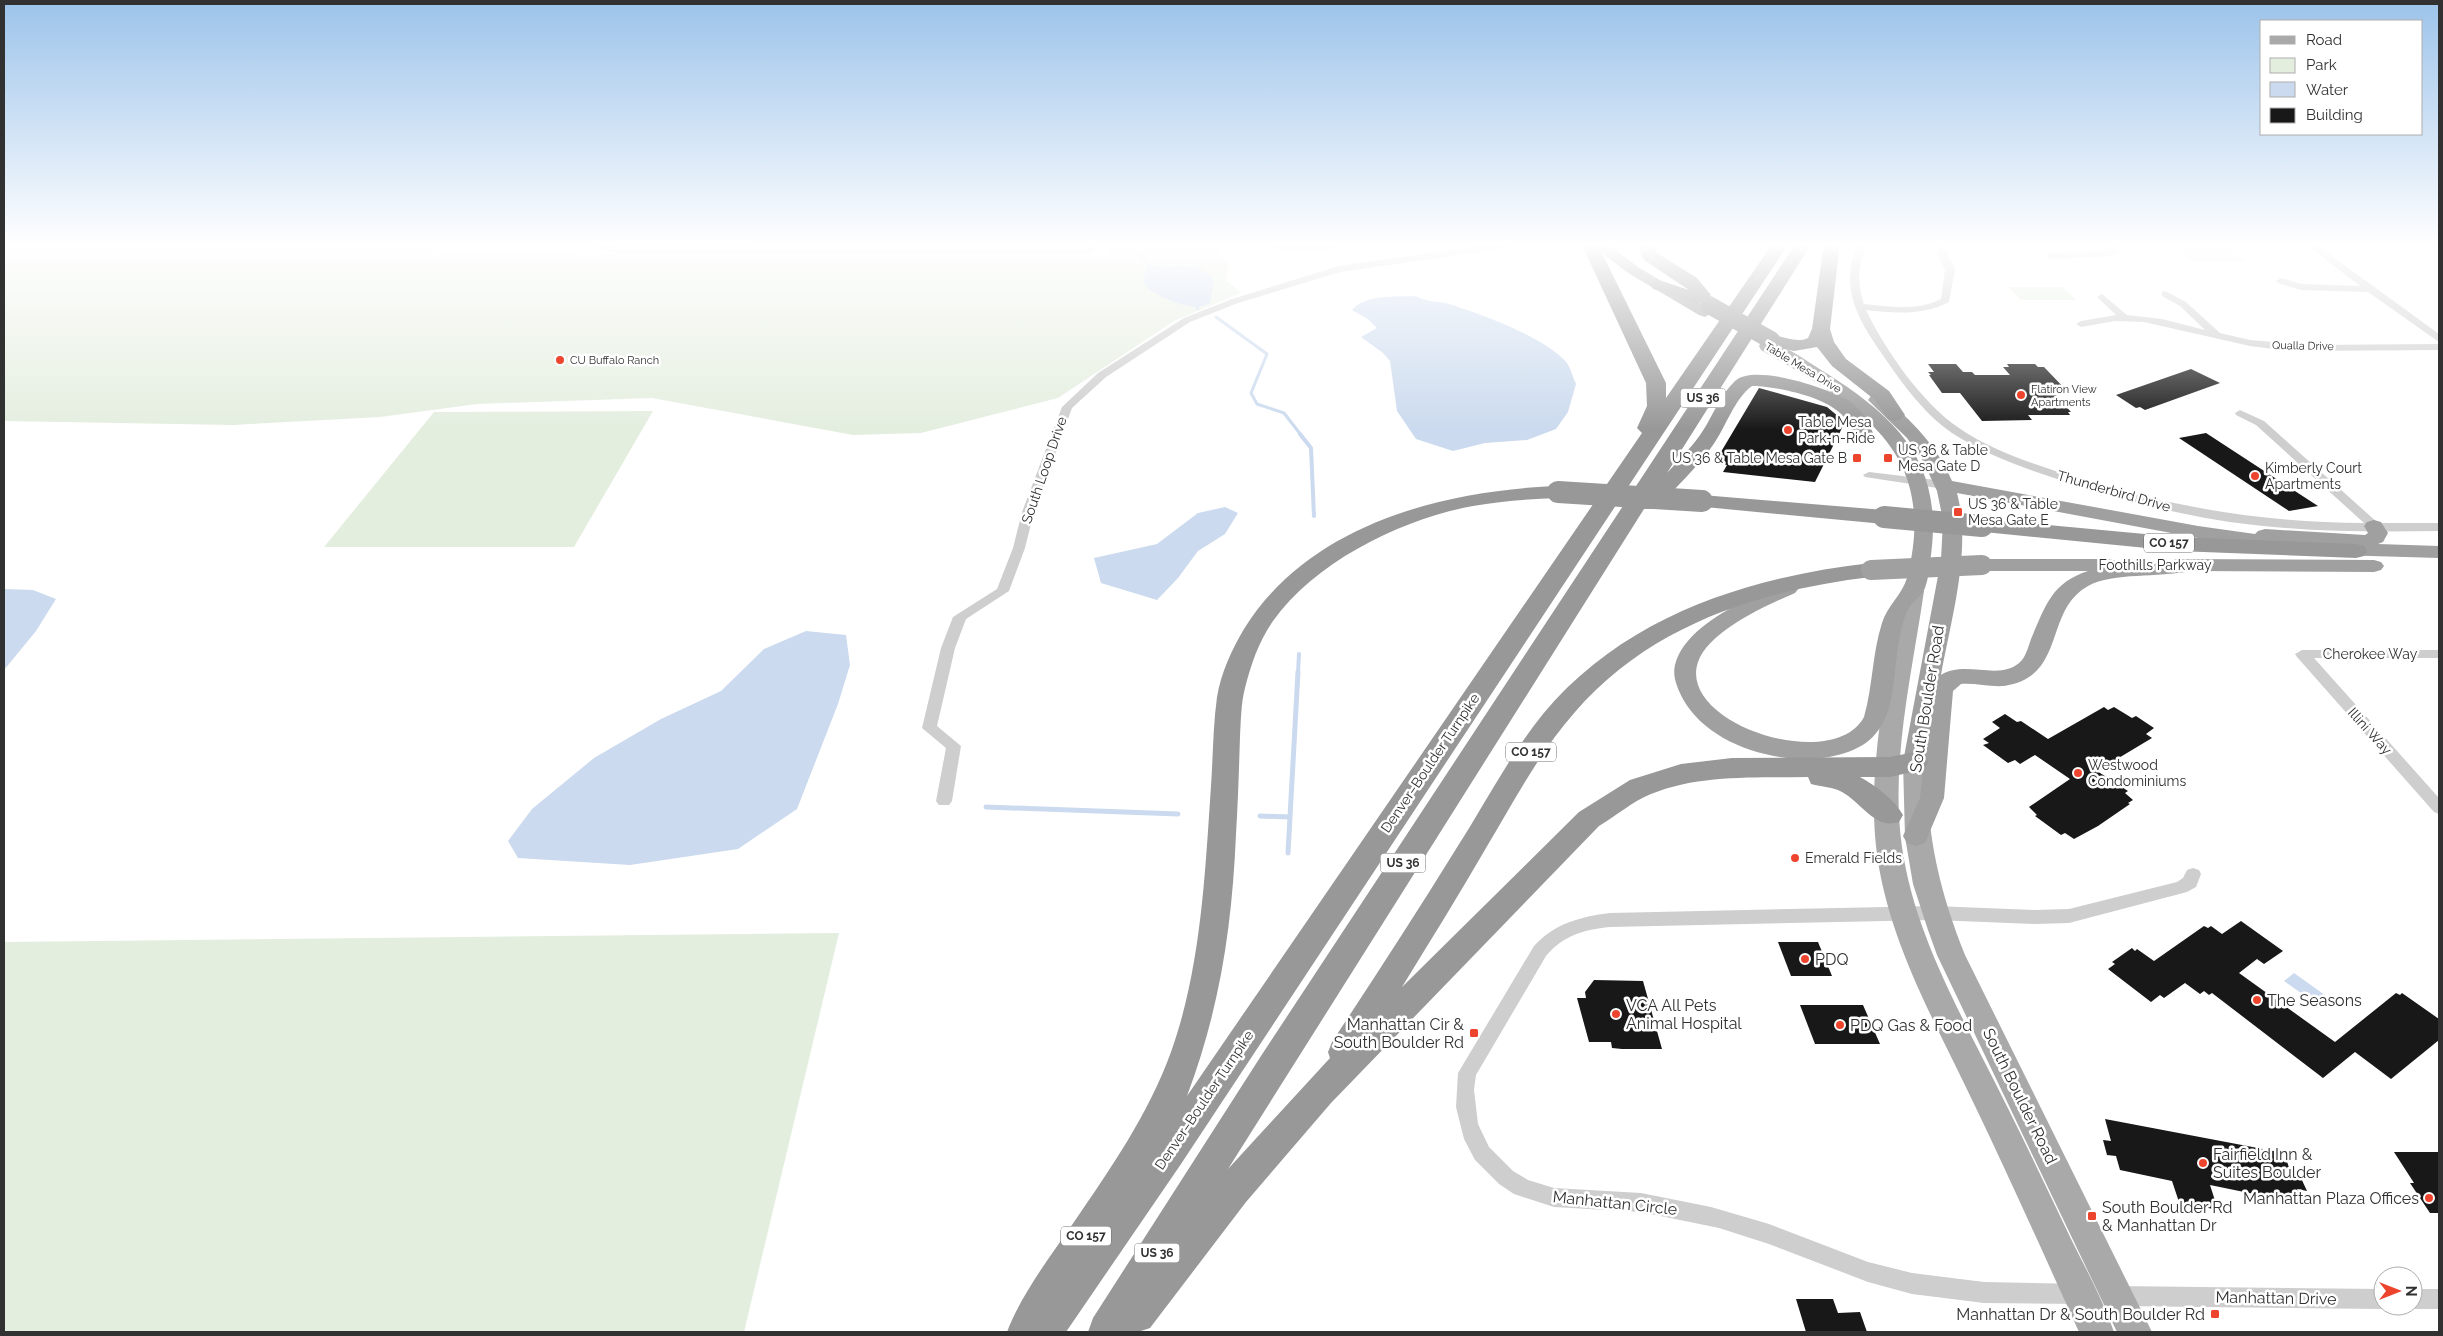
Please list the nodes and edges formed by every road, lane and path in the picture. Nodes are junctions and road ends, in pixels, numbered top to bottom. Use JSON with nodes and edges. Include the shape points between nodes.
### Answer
{"nodes":[{"id":1,"x":1222,"y":305,"type":"edge"},
{"id":2,"x":1607,"y":305,"type":"edge"},
{"id":3,"x":1712,"y":305,"type":"edge"},
{"id":4,"x":1739,"y":305,"type":"edge"},
{"id":5,"x":1764,"y":305,"type":"edge"},
{"id":6,"x":1824,"y":305,"type":"edge"},
{"id":7,"x":1937,"y":305,"type":"edge"},
{"id":8,"x":2110,"y":305,"type":"edge"},
{"id":9,"x":2185,"y":305,"type":"edge"},
{"id":10,"x":2393,"y":305,"type":"edge"},
{"id":11,"x":1859,"y":306,"type":"joint"},
{"id":12,"x":2123,"y":318,"type":"junction"},
{"id":13,"x":2081,"y":324,"type":"dead end"},
{"id":14,"x":1821,"y":329,"type":"junction"},
{"id":15,"x":2215,"y":334,"type":"junction"},
{"id":16,"x":2439,"y":339,"type":"edge"},
{"id":17,"x":1771,"y":340,"type":"junction"},
{"id":18,"x":1792,"y":346,"type":"junction"},
{"id":19,"x":2439,"y":347,"type":"edge"},
{"id":20,"x":1868,"y":412,"type":"junction"},
{"id":21,"x":2240,"y":413,"type":"dead end"},
{"id":22,"x":1895,"y":415,"type":"junction"},
{"id":23,"x":1863,"y":432,"type":"joint"},
{"id":24,"x":1927,"y":453,"type":"junction"},
{"id":25,"x":1634,"y":462,"type":"junction"},
{"id":26,"x":1869,"y":475,"type":"dead end"},
{"id":27,"x":1919,"y":481,"type":"junction"},
{"id":28,"x":1944,"y":485,"type":"junction"},
{"id":29,"x":2008,"y":496,"type":"junction"},
{"id":30,"x":2130,"y":518,"type":"junction"},
{"id":31,"x":2374,"y":526,"type":"junction"},
{"id":32,"x":2439,"y":528,"type":"edge"},
{"id":33,"x":2356,"y":551,"type":"junction"},
{"id":34,"x":2439,"y":552,"type":"edge"},
{"id":35,"x":1603,"y":554,"type":"junction"},
{"id":36,"x":1920,"y":558,"type":"joint"},
{"id":37,"x":1950,"y":558,"type":"joint"},
{"id":38,"x":2190,"y":565,"type":"junction"},
{"id":39,"x":2439,"y":567,"type":"edge"},
{"id":40,"x":1872,"y":570,"type":"junction"},
{"id":41,"x":1913,"y":591,"type":"junction"},
{"id":42,"x":2302,"y":654,"type":"joint"},
{"id":43,"x":2439,"y":654,"type":"edge"},
{"id":44,"x":1902,"y":765,"type":"junction"},
{"id":45,"x":1732,"y":768,"type":"junction"},
{"id":46,"x":944,"y":801,"type":"dead end"},
{"id":47,"x":2439,"y":808,"type":"edge"},
{"id":48,"x":1889,"y":815,"type":"junction"},
{"id":49,"x":1916,"y":836,"type":"junction"},
{"id":50,"x":2193,"y":874,"type":"dead end"},
{"id":51,"x":1934,"y":913,"type":"junction"},
{"id":52,"x":1903,"y":915,"type":"junction"},
{"id":53,"x":1319,"y":1092,"type":"junction"},
{"id":54,"x":2080,"y":1294,"type":"junction"},
{"id":55,"x":2117,"y":1296,"type":"junction"},
{"id":56,"x":2373,"y":1299,"type":"edge"},
{"id":57,"x":2423,"y":1299,"type":"edge"},
{"id":58,"x":2439,"y":1299,"type":"edge"},
{"id":59,"x":1026,"y":1332,"type":"edge"},
{"id":60,"x":1043,"y":1332,"type":"edge"},
{"id":61,"x":1107,"y":1332,"type":"edge"},
{"id":62,"x":1122,"y":1332,"type":"edge"},
{"id":63,"x":2097,"y":1332,"type":"edge"},
{"id":64,"x":2135,"y":1332,"type":"edge"}],
"edges":[{"from":1,"to":46,"type":"street","name":"South Loop Drive","via":[[1187,320],[1140,349],[1102,375],[1067,407],[1003,591],[960,617],[948,648],[929,728],[954,746]]},
{"from":2,"to":25,"type":"highway","via":[[1616,325],[1641,352],[1656,383],[1657,406]]},
{"from":3,"to":17,"type":"highway","bridge":true},
{"from":4,"to":25,"type":"highway","name":"Denver–Boulder Turnpike","number":"US 36"},
{"from":5,"to":35,"type":"highway","number":"US 36"},
{"from":6,"to":14,"type":"highway"},
{"from":7,"to":11,"type":"street","via":[[1925,309]]},
{"from":8,"to":12,"type":"street"},
{"from":9,"to":15,"type":"street"},
{"from":10,"to":16,"type":"street"},
{"from":11,"to":31,"type":"street","name":"Thunderbird Drive","via":[[1868,327],[1887,354],[1937,416],[2002,455],[2146,502],[2196,512],[2279,524]]},
{"from":12,"to":13,"type":"street","name":"Qualla Drive"},
{"from":12,"to":15,"type":"street","name":"Qualla Drive","via":[[2164,322]]},
{"from":14,"to":18,"type":"highway","via":[[1816,341]]},
{"from":14,"to":22,"type":"highway","via":[[1831,355],[1882,393]]},
{"from":15,"to":19,"type":"street","name":"Qualla Drive","via":[[2275,346]]},
{"from":17,"to":18,"type":"highway"},
{"from":17,"to":20,"type":"highway","name":"Table Mesa Drive"},
{"from":18,"to":22,"type":"highway","name":"Table Mesa Drive","via":[[1849,378]]},
{"from":20,"to":23,"type":"highway"},
{"from":20,"to":27,"type":"highway","name":"Table Mesa Drive","via":[[1901,448]]},
{"from":21,"to":31,"type":"street","via":[[2260,423]]},
{"from":22,"to":24,"type":"highway","name":"Table Mesa Drive"},
{"from":23,"to":35,"type":"highway","via":[[1846,408],[1826,398],[1763,381],[1744,382],[1697,452]]},
{"from":24,"to":28,"type":"highway","name":"Table Mesa Drive"},
{"from":24,"to":29,"type":"highway","via":[[1962,477]]},
{"from":25,"to":60,"type":"highway","name":"Denver–Boulder Turnpike","number":"US 36","via":[[1169,1152]]},
{"from":26,"to":27,"type":"street"},
{"from":27,"to":28,"type":"street"},
{"from":27,"to":36,"type":"highway","name":"Table Mesa Drive","via":[[1923,505]]},
{"from":28,"to":29,"type":"highway"},
{"from":28,"to":37,"type":"highway","name":"Table Mesa Drive","via":[[1953,521]]},
{"from":29,"to":30,"type":"highway"},
{"from":30,"to":31,"type":"highway","via":[[2272,536],[2351,541],[2373,540],[2378,533]]},
{"from":30,"to":33,"type":"highway","via":[[2253,540]]},
{"from":31,"to":32,"type":"street","name":"Thunderbird Drive"},
{"from":33,"to":34,"type":"highway","number":"CO 157"},
{"from":33,"to":59,"type":"highway","number":"CO 157","bridge":true,"via":[[2177,544],[1702,501],[1558,492],[1451,503],[1382,527],[1326,559],[1302,576],[1268,610],[1237,668],[1230,696],[1212,935],[1201,1004],[1171,1096],[1148,1140]]},
{"from":35,"to":61,"type":"highway","number":"US 36","via":[[1273,1066]]},
{"from":36,"to":41,"type":"highway","name":"South Boulder Road"},
{"from":37,"to":44,"type":"highway","name":"South Boulder Road"},
{"from":38,"to":39,"type":"highway","name":"Foothills Parkway","number":"CO 157"},
{"from":38,"to":40,"type":"highway","name":"Foothills Parkway","number":"CO 157","bridge":true,"via":[[1982,565]]},
{"from":38,"to":49,"type":"highway","via":[[2162,570],[2113,571],[2090,577],[2066,590],[2059,599],[2032,664],[2024,671],[2001,678],[1951,678],[1942,690],[1932,798]]},
{"from":40,"to":41,"type":"highway","name":"Foothills Parkway","via":[[1788,588],[1761,599],[1714,629],[1687,661],[1687,683],[1696,702],[1726,728],[1766,745],[1796,751],[1818,751],[1854,740],[1872,724],[1897,610]]},
{"from":40,"to":53,"type":"highway","number":"CO 157","via":[[1803,578],[1710,607],[1643,641],[1583,687],[1538,741]]},
{"from":41,"to":44,"type":"main road","name":"South Boulder Road"},
{"from":42,"to":43,"type":"street","name":"Cherokee Way"},
{"from":42,"to":47,"type":"street","name":"Illini Way"},
{"from":44,"to":45,"type":"highway"},
{"from":44,"to":48,"type":"main road","name":"South Boulder Road"},
{"from":44,"to":49,"type":"main road","name":"South Boulder Road"},
{"from":45,"to":48,"type":"highway","via":[[1774,776],[1844,780],[1868,795]]},
{"from":45,"to":53,"type":"highway","via":[[1682,774],[1640,787],[1589,819]]},
{"from":48,"to":52,"type":"main road","name":"South Boulder Road","via":[[1892,869]]},
{"from":49,"to":51,"type":"main road","name":"South Boulder Road"},
{"from":50,"to":51,"type":"street","name":"Manhattan Circle","via":[[2190,882],[2180,887],[2069,916],[2035,918]]},
{"from":51,"to":52,"type":"street","name":"Manhattan Circle"},
{"from":51,"to":55,"type":"main road","name":"South Boulder Road","via":[[1951,955]]},
{"from":52,"to":54,"type":"main road","name":"South Boulder Road","via":[[1922,964]]},
{"from":52,"to":54,"type":"street","name":"Manhattan Circle","via":[[1610,920],[1564,929],[1550,938],[1540,952],[1467,1073],[1462,1094],[1465,1118],[1476,1145],[1499,1171],[1521,1187],[1554,1199],[1655,1204],[1728,1221],[1888,1278],[1952,1290]]},
{"from":53,"to":62,"type":"highway","number":"CO 157","via":[[1208,1222]]},
{"from":54,"to":55,"type":"street","name":"Manhattan Drive"},
{"from":54,"to":63,"type":"main road","name":"South Boulder Road"},
{"from":55,"to":56,"type":"street","name":"Manhattan Drive"},
{"from":55,"to":64,"type":"main road","name":"South Boulder Road"},
{"from":57,"to":58,"type":"street"}]}
